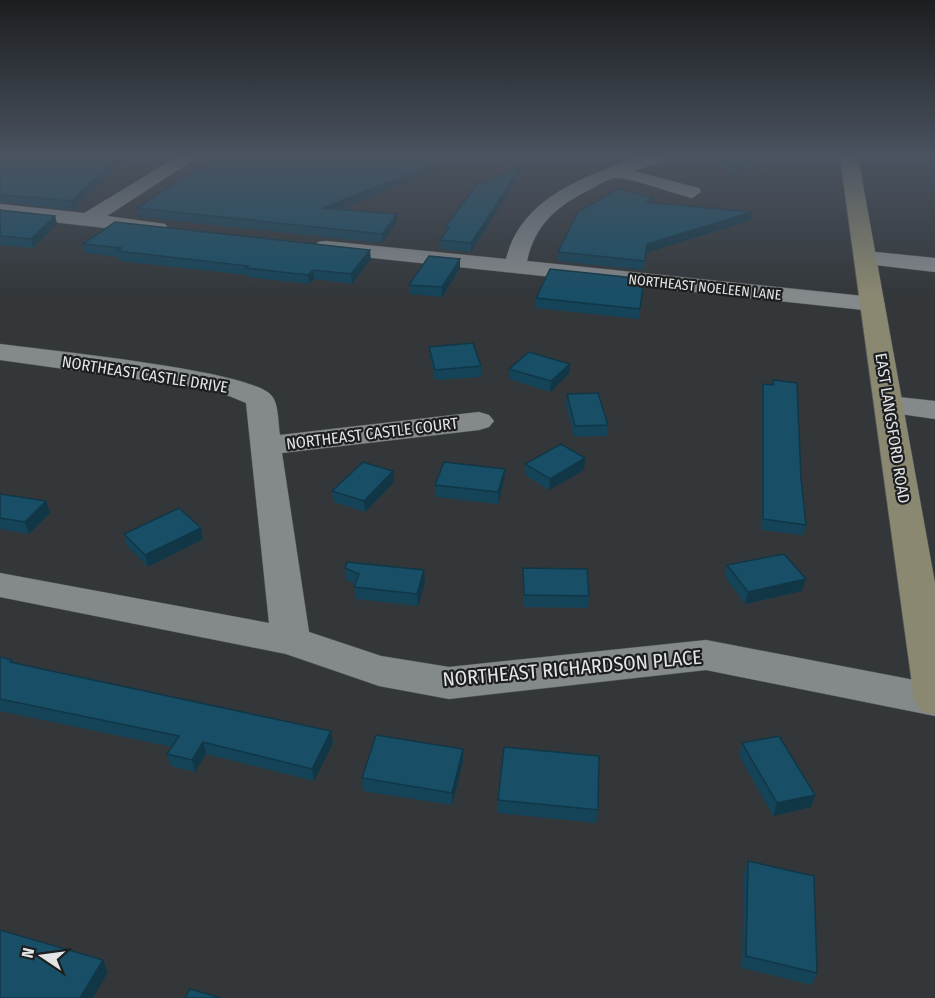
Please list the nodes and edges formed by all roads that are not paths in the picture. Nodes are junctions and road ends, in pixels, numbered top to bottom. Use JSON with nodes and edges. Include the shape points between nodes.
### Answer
{"nodes":[{"id":1,"x":114,"y":204,"type":"edge"},
{"id":2,"x":550,"y":204,"type":"edge"},
{"id":3,"x":857,"y":204,"type":"edge"},
{"id":4,"x":0,"y":210,"type":"edge"},
{"id":5,"x":87,"y":220,"type":"junction"},
{"id":6,"x":179,"y":231,"type":"edge"},
{"id":7,"x":306,"y":245,"type":"edge"},
{"id":8,"x":866,"y":258,"type":"junction"},
{"id":9,"x":935,"y":265,"type":"edge"},
{"id":10,"x":514,"y":267,"type":"junction"},
{"id":11,"x":873,"y":304,"type":"junction"},
{"id":12,"x":0,"y":352,"type":"edge"},
{"id":13,"x":889,"y":405,"type":"junction"},
{"id":14,"x":935,"y":410,"type":"edge"},
{"id":15,"x":479,"y":421,"type":"dead end"},
{"id":16,"x":266,"y":446,"type":"junction"},
{"id":17,"x":0,"y":585,"type":"edge"},
{"id":18,"x":291,"y":640,"type":"junction"},
{"id":19,"x":935,"y":699,"type":"edge"}],
"edges":[{"from":1,"to":5,"type":"street"},
{"from":2,"to":10,"type":"street","via":[[530,225],[516,250]]},
{"from":3,"to":8,"type":"street","name":"EAST LANGSFORD ROAD"},
{"from":4,"to":5,"type":"street"},
{"from":5,"to":6,"type":"street"},
{"from":7,"to":10,"type":"street","name":"NORTHEAST NOELEEN LANE"},
{"from":8,"to":9,"type":"street"},
{"from":8,"to":11,"type":"street","name":"EAST LANGSFORD ROAD"},
{"from":10,"to":11,"type":"street","name":"NORTHEAST NOELEEN LANE"},
{"from":11,"to":13,"type":"street","name":"EAST LANGSFORD ROAD"},
{"from":12,"to":16,"type":"street","name":"NORTHEAST CASTLE DRIVE","via":[[230,386],[260,399]]},
{"from":13,"to":14,"type":"street"},
{"from":13,"to":19,"type":"street","name":"EAST LANGSFORD ROAD"},
{"from":15,"to":16,"type":"street","name":"NORTHEAST CASTLE COURT"},
{"from":16,"to":18,"type":"street","name":"NORTHEAST CASTLE DRIVE"},
{"from":17,"to":18,"type":"street","name":"NORTHEAST RICHARDSON PLACE"},
{"from":18,"to":19,"type":"street","name":"NORTHEAST RICHARDSON PLACE","via":[[380,671],[449,683],[706,656]]}]}
